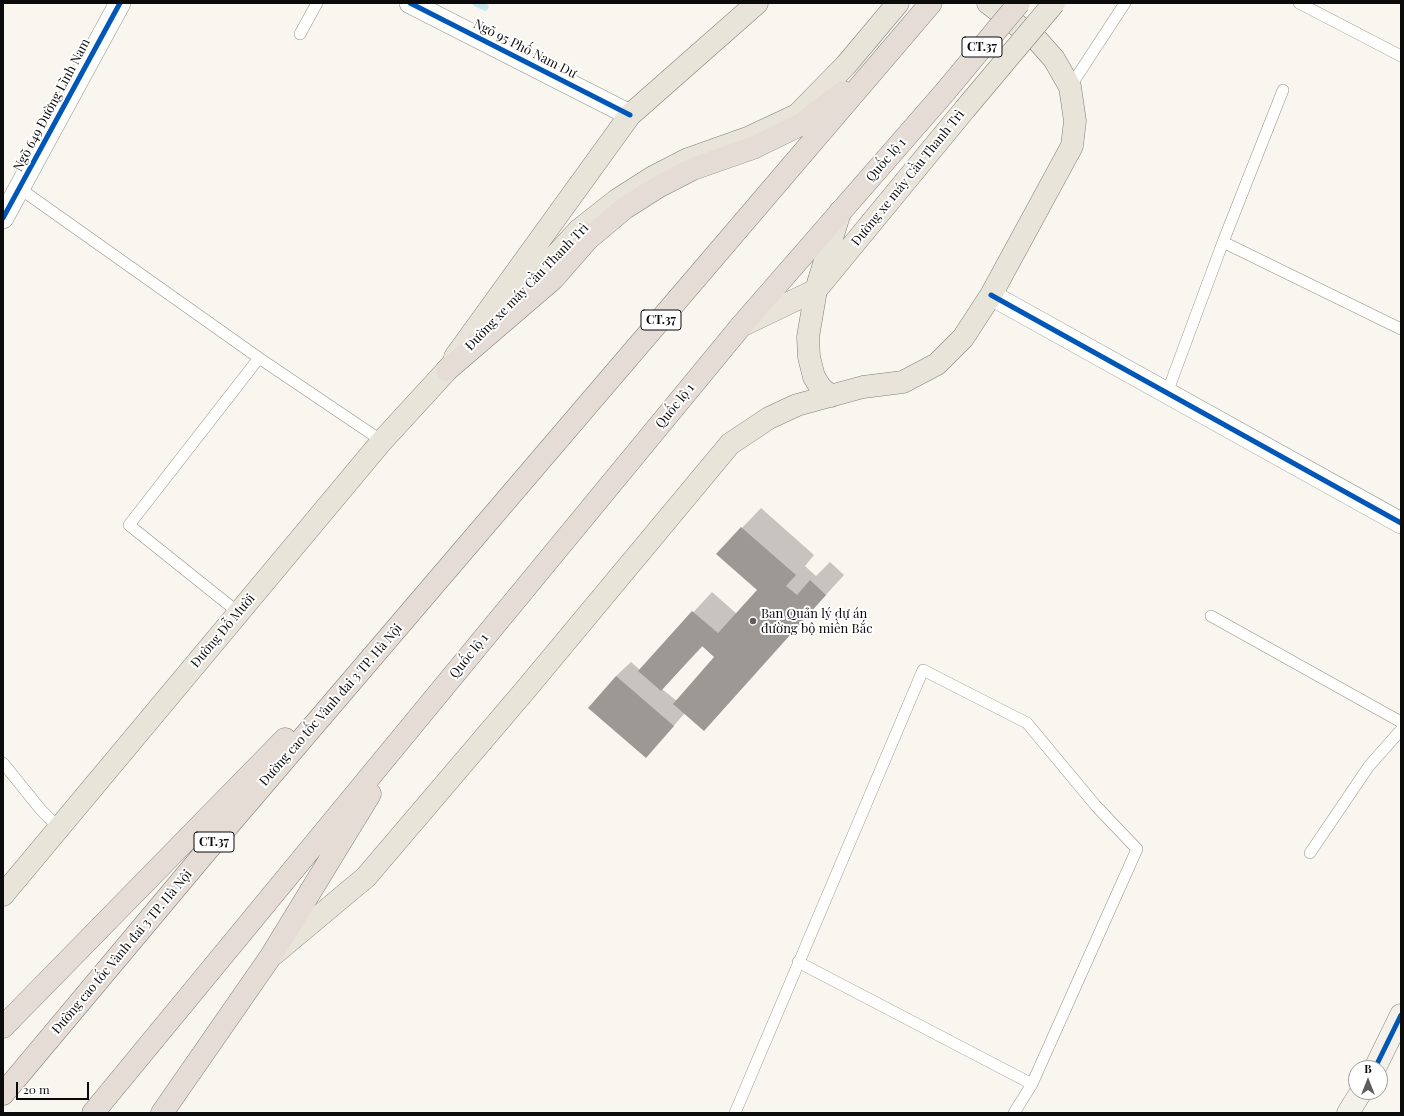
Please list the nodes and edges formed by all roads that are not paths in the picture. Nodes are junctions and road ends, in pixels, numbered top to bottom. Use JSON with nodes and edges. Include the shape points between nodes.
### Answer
{"nodes":[{"id":1,"x":120,"y":3,"type":"edge"},
{"id":2,"x":317,"y":3,"type":"edge"},
{"id":3,"x":410,"y":3,"type":"edge"},
{"id":4,"x":757,"y":3,"type":"edge"},
{"id":5,"x":898,"y":3,"type":"edge"},
{"id":6,"x":931,"y":3,"type":"edge"},
{"id":7,"x":988,"y":3,"type":"edge"},
{"id":8,"x":1019,"y":3,"type":"edge"},
{"id":9,"x":1054,"y":3,"type":"edge"},
{"id":10,"x":1125,"y":3,"type":"edge"},
{"id":11,"x":1299,"y":3,"type":"edge"},
{"id":12,"x":300,"y":34,"type":"dead end"},
{"id":13,"x":893,"y":48,"type":"junction"},
{"id":14,"x":1401,"y":56,"type":"edge"},
{"id":15,"x":1070,"y":87,"type":"junction"},
{"id":16,"x":1283,"y":90,"type":"dead end"},
{"id":17,"x":630,"y":115,"type":"junction"},
{"id":18,"x":20,"y":188,"type":"junction"},
{"id":19,"x":840,"y":212,"type":"junction"},
{"id":20,"x":3,"y":218,"type":"edge"},
{"id":21,"x":1223,"y":242,"type":"junction"},
{"id":22,"x":816,"y":290,"type":"junction"},
{"id":23,"x":991,"y":295,"type":"junction"},
{"id":24,"x":741,"y":326,"type":"junction"},
{"id":25,"x":1401,"y":329,"type":"edge"},
{"id":26,"x":258,"y":358,"type":"junction"},
{"id":27,"x":446,"y":370,"type":"junction"},
{"id":28,"x":1167,"y":393,"type":"junction"},
{"id":29,"x":831,"y":396,"type":"junction"},
{"id":30,"x":382,"y":441,"type":"junction"},
{"id":31,"x":1401,"y":523,"type":"edge"},
{"id":32,"x":428,"y":592,"type":"junction"},
{"id":33,"x":239,"y":613,"type":"junction"},
{"id":34,"x":1211,"y":616,"type":"dead end"},
{"id":35,"x":1401,"y":722,"type":"edge"},
{"id":36,"x":412,"y":726,"type":"junction"},
{"id":37,"x":1401,"y":730,"type":"edge"},
{"id":38,"x":3,"y":763,"type":"edge"},
{"id":39,"x":59,"y":828,"type":"junction"},
{"id":40,"x":1310,"y":853,"type":"dead end"},
{"id":41,"x":3,"y":895,"type":"edge"},
{"id":42,"x":271,"y":956,"type":"junction"},
{"id":43,"x":798,"y":962,"type":"junction"},
{"id":44,"x":1401,"y":1015,"type":"edge"},
{"id":45,"x":3,"y":1027,"type":"edge"},
{"id":46,"x":1379,"y":1060,"type":"edge"},
{"id":47,"x":1032,"y":1084,"type":"junction"},
{"id":48,"x":3,"y":1094,"type":"edge"},
{"id":49,"x":1356,"y":1100,"type":"edge"},
{"id":50,"x":93,"y":1113,"type":"edge"},
{"id":51,"x":162,"y":1113,"type":"edge"},
{"id":52,"x":735,"y":1113,"type":"edge"},
{"id":53,"x":1014,"y":1113,"type":"edge"},
{"id":54,"x":1348,"y":1113,"type":"edge"}],
"edges":[{"from":1,"to":18,"type":"street","name":"Ngõ 649 Đường Lĩnh Nam"},
{"from":2,"to":12,"type":"lane"},
{"from":3,"to":17,"type":"street","name":"Ngõ 95 Phố Nam Dư"},
{"from":4,"to":17,"type":"main road"},
{"from":5,"to":27,"type":"main road","name":"Đường xe máy Cầu Thanh Trì","via":[[846,65],[797,115],[750,137],[688,159],[641,185],[595,217],[579,230]]},
{"from":6,"to":13,"type":"highway","number":"CT.37"},
{"from":7,"to":15,"type":"main road","via":[[1038,41],[1054,59]]},
{"from":8,"to":19,"type":"highway","name":"Quốc lộ 1","number":"CT.37","bridge":true},
{"from":9,"to":22,"type":"main road","name":"Đường xe máy Cầu Thanh Trì","bridge":true},
{"from":10,"to":15,"type":"lane"},
{"from":11,"to":14,"type":"lane"},
{"from":13,"to":27,"type":"highway","via":[[860,80],[802,124],[753,148],[693,169],[625,208],[588,239],[553,279]]},
{"from":13,"to":32,"type":"highway","number":"CT.37"},
{"from":15,"to":23,"type":"main road","via":[[1075,121],[1072,146]]},
{"from":16,"to":21,"type":"lane"},
{"from":17,"to":27,"type":"main road"},
{"from":18,"to":20,"type":"street","name":"Ngõ 649 Đường Lĩnh Nam"},
{"from":18,"to":26,"type":"lane"},
{"from":19,"to":22,"type":"main road"},
{"from":19,"to":24,"type":"highway","name":"Quốc lộ 1","number":"CT.37"},
{"from":21,"to":25,"type":"lane"},
{"from":21,"to":28,"type":"lane"},
{"from":22,"to":24,"type":"main road","name":"Đường xe máy Cầu Thanh Trì"},
{"from":22,"to":29,"type":"main road","via":[[808,337],[809,357],[816,382]]},
{"from":23,"to":28,"type":"street"},
{"from":23,"to":29,"type":"main road","via":[[963,338],[937,364],[903,382],[863,387]]},
{"from":24,"to":36,"type":"highway","name":"Quốc lộ 1","number":"CT.37"},
{"from":26,"to":30,"type":"lane"},
{"from":26,"to":33,"type":"lane","via":[[129,525]]},
{"from":27,"to":30,"type":"main road","name":"Đường Đỗ Mười"},
{"from":28,"to":31,"type":"street"},
{"from":29,"to":42,"type":"main road","via":[[797,405],[769,418],[730,444],[366,877]]},
{"from":30,"to":33,"type":"main road","name":"Đường Đỗ Mười"},
{"from":32,"to":45,"type":"highway"},
{"from":32,"to":48,"type":"highway","name":"Đường cao tốc Vành đai 3 TP. Hà Nội","number":"CT.37"},
{"from":33,"to":39,"type":"main road","name":"Đường Đỗ Mười"},
{"from":34,"to":35,"type":"lane"},
{"from":36,"to":42,"type":"highway"},
{"from":36,"to":50,"type":"highway","number":"CT.37"},
{"from":37,"to":40,"type":"lane","via":[[1370,766]]},
{"from":38,"to":39,"type":"lane"},
{"from":39,"to":41,"type":"main road","name":"Đường Đỗ Mười"},
{"from":42,"to":51,"type":"highway"},
{"from":43,"to":47,"type":"lane"},
{"from":43,"to":47,"type":"lane","via":[[923,670],[1027,723],[1096,806],[1137,850]]},
{"from":43,"to":52,"type":"lane"},
{"from":44,"to":46,"type":"street"},
{"from":47,"to":53,"type":"lane"},
{"from":49,"to":54,"type":"street"}]}
